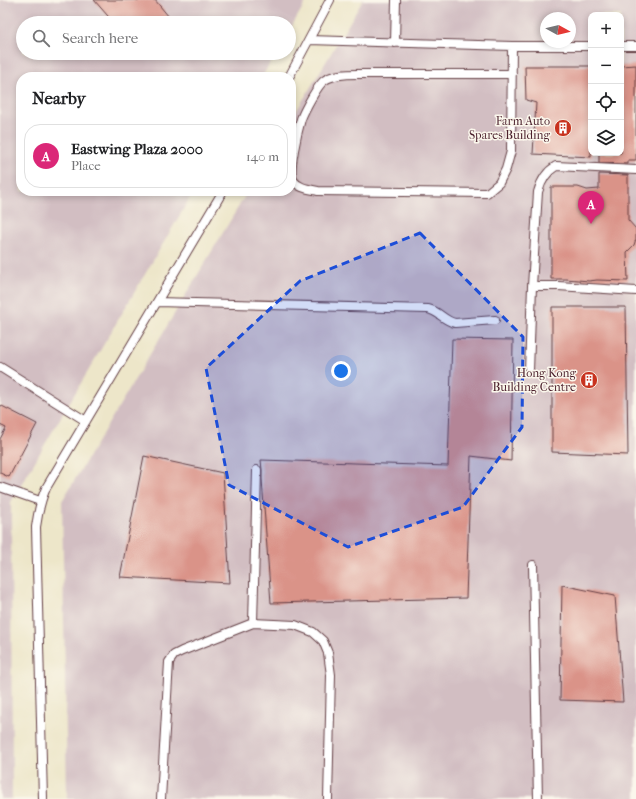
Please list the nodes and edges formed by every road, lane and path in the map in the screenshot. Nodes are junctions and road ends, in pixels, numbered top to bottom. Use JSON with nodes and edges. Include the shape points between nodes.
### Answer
{"nodes":[{"id":1,"x":330,"y":0,"type":"edge"},
{"id":2,"x":396,"y":0,"type":"edge"},
{"id":3,"x":309,"y":40,"type":"junction"},
{"id":4,"x":395,"y":43,"type":"junction"},
{"id":5,"x":512,"y":46,"type":"junction"},
{"id":6,"x":588,"y":46,"type":"edge"},
{"id":7,"x":624,"y":46,"type":"edge"},
{"id":8,"x":636,"y":46,"type":"edge"},
{"id":9,"x":292,"y":72,"type":"edge"},
{"id":10,"x":512,"y":74,"type":"junction"},
{"id":11,"x":296,"y":141,"type":"edge"},
{"id":12,"x":636,"y":170,"type":"edge"},
{"id":13,"x":296,"y":183,"type":"edge"},
{"id":14,"x":220,"y":196,"type":"edge"},
{"id":15,"x":532,"y":286,"type":"junction"},
{"id":16,"x":636,"y":291,"type":"edge"},
{"id":17,"x":157,"y":302,"type":"junction"},
{"id":18,"x":495,"y":320,"type":"dead end"},
{"id":19,"x":0,"y":367,"type":"edge"},
{"id":20,"x":529,"y":371,"type":"dead end"},
{"id":21,"x":86,"y":420,"type":"junction"},
{"id":22,"x":257,"y":470,"type":"dead end"},
{"id":23,"x":0,"y":487,"type":"edge"},
{"id":24,"x":40,"y":501,"type":"junction"},
{"id":25,"x":533,"y":565,"type":"dead end"},
{"id":26,"x":253,"y":623,"type":"junction"},
{"id":27,"x":43,"y":799,"type":"edge"},
{"id":28,"x":161,"y":799,"type":"edge"},
{"id":29,"x":328,"y":799,"type":"edge"},
{"id":30,"x":538,"y":799,"type":"edge"}],
"edges":[{"from":1,"to":3,"type":"lane"},
{"from":2,"to":4,"type":"lane"},
{"from":3,"to":4,"type":"lane"},
{"from":3,"to":9,"type":"lane"},
{"from":4,"to":5,"type":"lane"},
{"from":5,"to":6,"type":"lane"},
{"from":5,"to":10,"type":"lane"},
{"from":7,"to":8,"type":"lane"},
{"from":10,"to":11,"type":"lane","via":[[358,74],[324,80],[301,118]]},
{"from":10,"to":13,"type":"lane","via":[[511,151],[499,183],[487,193],[318,192]]},
{"from":12,"to":15,"type":"lane","via":[[556,166],[548,173],[540,183],[538,192]]},
{"from":14,"to":17,"type":"lane"},
{"from":15,"to":16,"type":"lane"},
{"from":15,"to":20,"type":"lane"},
{"from":17,"to":18,"type":"lane","via":[[428,309],[455,323]]},
{"from":17,"to":21,"type":"lane"},
{"from":19,"to":21,"type":"lane"},
{"from":21,"to":24,"type":"lane"},
{"from":22,"to":26,"type":"lane"},
{"from":23,"to":24,"type":"lane"},
{"from":24,"to":27,"type":"lane","via":[[36,527]]},
{"from":25,"to":30,"type":"lane"},
{"from":26,"to":28,"type":"lane","via":[[182,651],[174,655],[169,662]]},
{"from":26,"to":29,"type":"lane","via":[[295,625],[314,632],[323,641],[328,653],[331,675]]}]}
